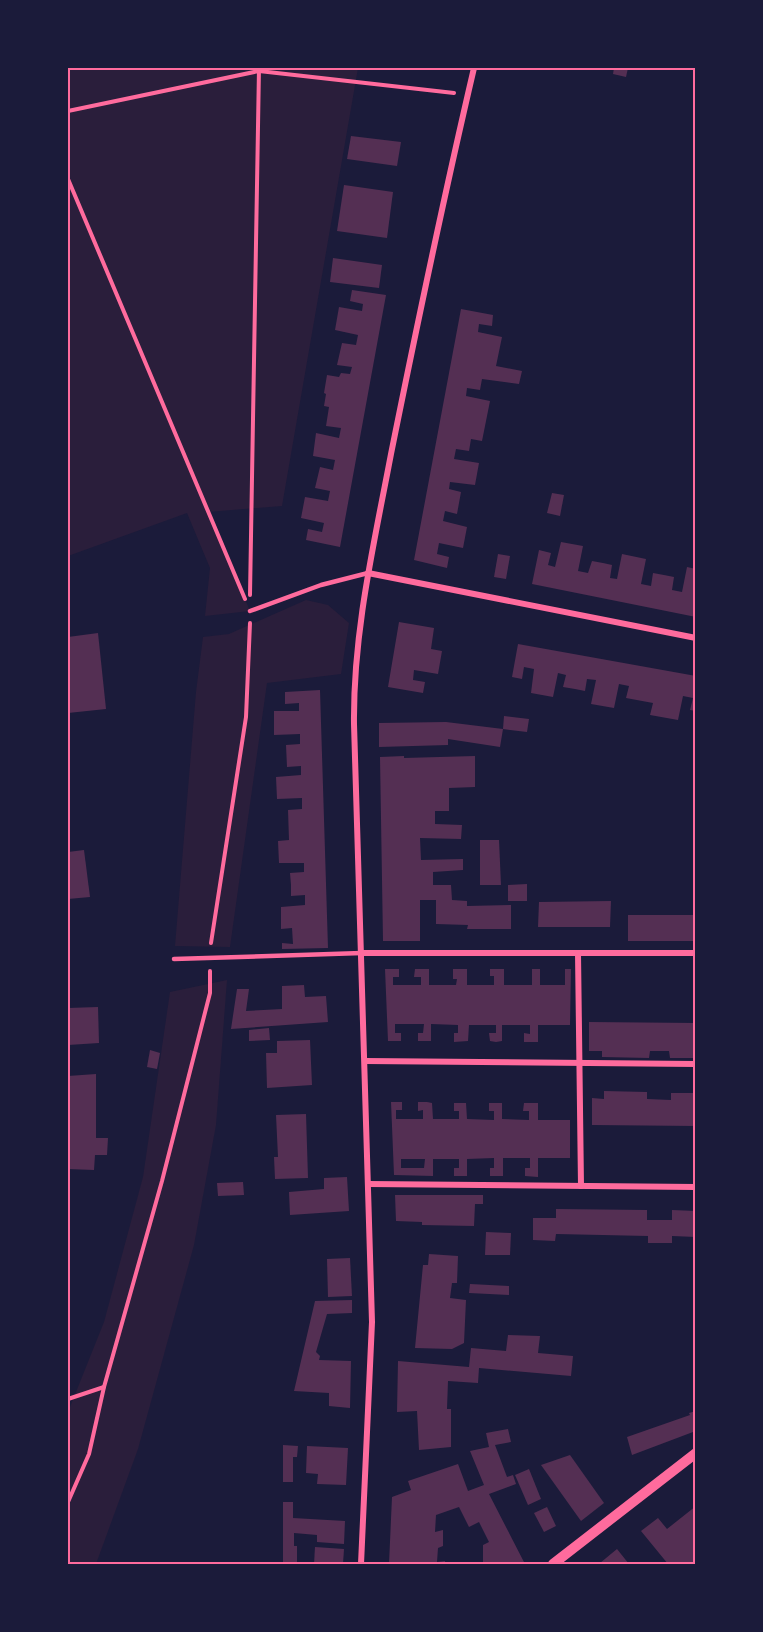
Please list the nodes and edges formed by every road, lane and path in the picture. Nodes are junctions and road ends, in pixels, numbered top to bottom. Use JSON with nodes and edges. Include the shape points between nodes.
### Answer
{"nodes":[{"id":1,"x":474,"y":68,"type":"edge"},
{"id":2,"x":259,"y":69,"type":"edge"},
{"id":3,"x":467,"y":95,"type":"junction"},
{"id":4,"x":68,"y":111,"type":"edge"},
{"id":5,"x":68,"y":180,"type":"edge"},
{"id":6,"x":368,"y":573,"type":"junction"},
{"id":7,"x":250,"y":611,"type":"junction"},
{"id":8,"x":696,"y":638,"type":"edge"},
{"id":9,"x":362,"y":953,"type":"junction"},
{"id":10,"x":578,"y":953,"type":"junction"},
{"id":11,"x":696,"y":953,"type":"edge"},
{"id":12,"x":174,"y":959,"type":"dead end"},
{"id":13,"x":209,"y":959,"type":"junction"},
{"id":14,"x":365,"y":1061,"type":"junction"},
{"id":15,"x":579,"y":1062,"type":"junction"},
{"id":16,"x":696,"y":1064,"type":"edge"},
{"id":17,"x":368,"y":1184,"type":"junction"},
{"id":18,"x":581,"y":1186,"type":"junction"},
{"id":19,"x":696,"y":1187,"type":"edge"},
{"id":20,"x":104,"y":1387,"type":"junction"},
{"id":21,"x":68,"y":1399,"type":"edge"},
{"id":22,"x":696,"y":1454,"type":"edge"},
{"id":23,"x":68,"y":1502,"type":"edge"},
{"id":24,"x":361,"y":1564,"type":"edge"},
{"id":25,"x":553,"y":1564,"type":"edge"}],
"edges":[{"from":1,"to":3,"type":"street"},
{"from":2,"to":3,"type":"path"},
{"from":2,"to":4,"type":"path"},
{"from":2,"to":7,"type":"path"},
{"from":3,"to":6,"type":"street"},
{"from":5,"to":7,"type":"path"},
{"from":6,"to":7,"type":"lane"},
{"from":6,"to":8,"type":"street"},
{"from":6,"to":9,"type":"street","via":[[354,692]]},
{"from":7,"to":13,"type":"path","via":[[246,717]]},
{"from":9,"to":10,"type":"street"},
{"from":9,"to":13,"type":"lane"},
{"from":9,"to":14,"type":"street"},
{"from":10,"to":11,"type":"street"},
{"from":10,"to":15,"type":"street"},
{"from":12,"to":13,"type":"lane"},
{"from":13,"to":20,"type":"path","via":[[210,993]]},
{"from":14,"to":15,"type":"street"},
{"from":14,"to":17,"type":"street"},
{"from":15,"to":16,"type":"street"},
{"from":15,"to":18,"type":"street"},
{"from":17,"to":18,"type":"street"},
{"from":17,"to":24,"type":"street","via":[[372,1322]]},
{"from":18,"to":19,"type":"street"},
{"from":20,"to":21,"type":"path"},
{"from":20,"to":23,"type":"path","via":[[89,1454]]},
{"from":22,"to":25,"type":"street"}]}
